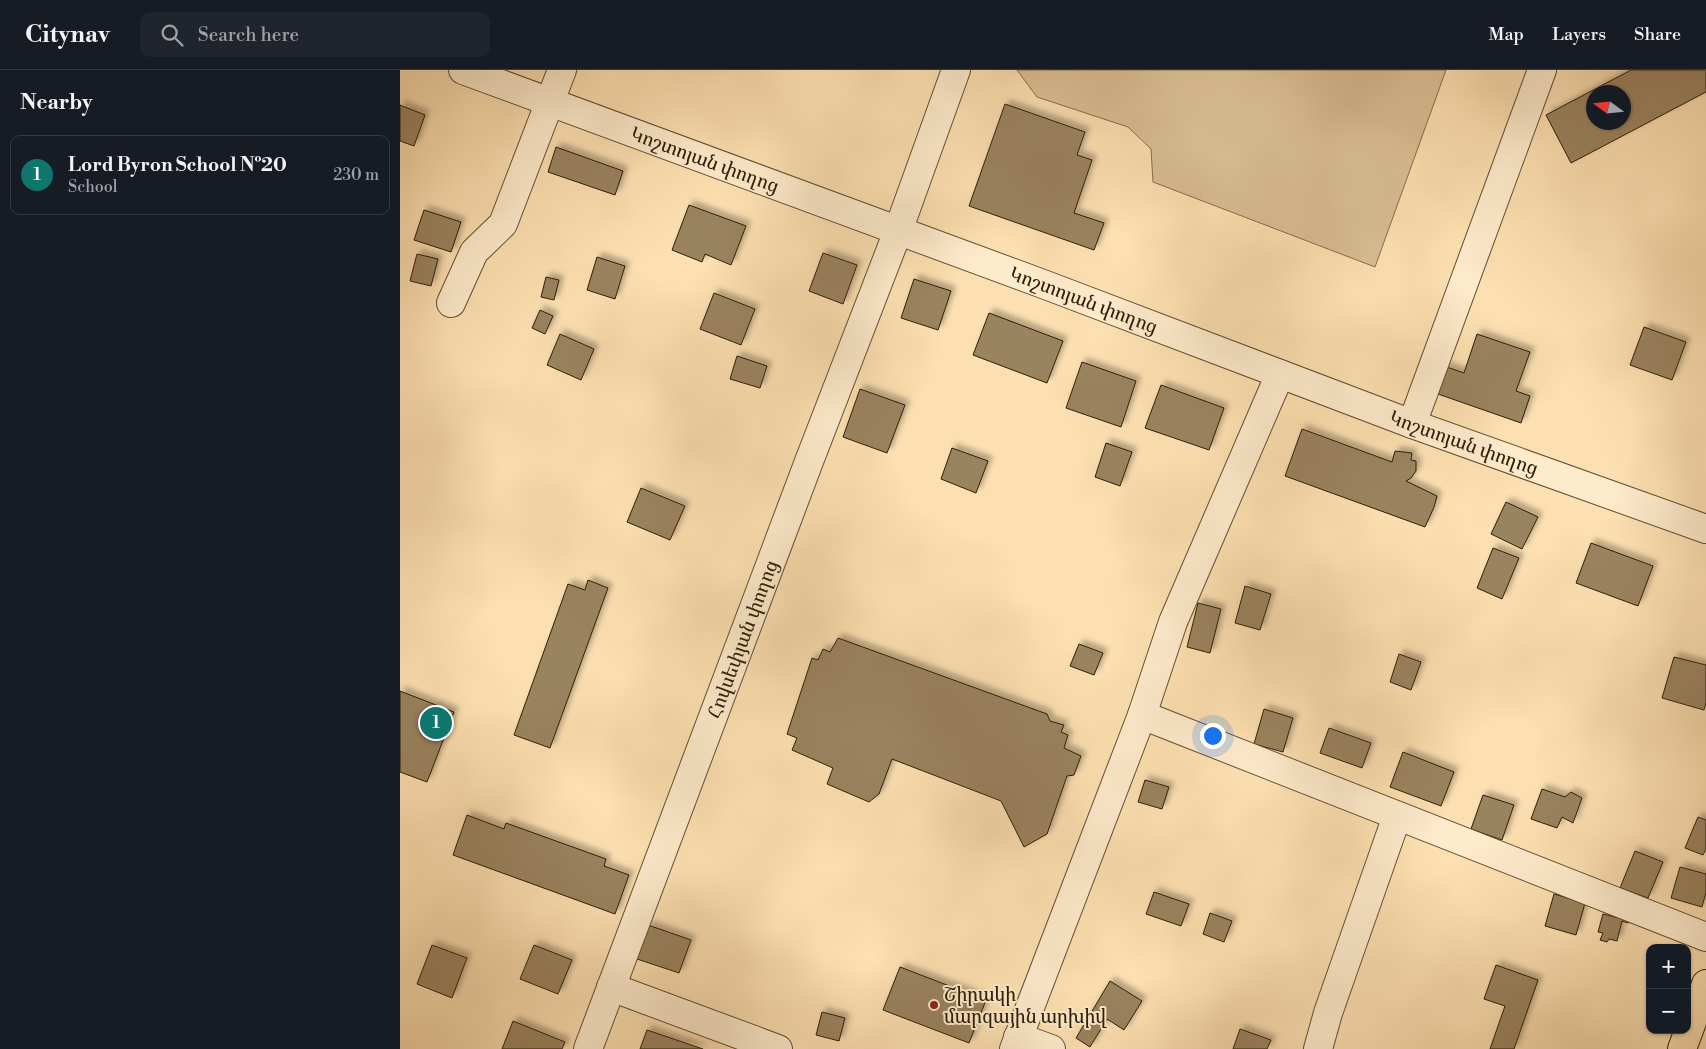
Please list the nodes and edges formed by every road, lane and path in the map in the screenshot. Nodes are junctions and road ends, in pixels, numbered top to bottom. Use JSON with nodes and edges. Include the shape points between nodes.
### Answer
{"nodes":[{"id":1,"x":462,"y":70,"type":"edge"},
{"id":2,"x":562,"y":70,"type":"edge"},
{"id":3,"x":956,"y":70,"type":"edge"},
{"id":4,"x":1542,"y":70,"type":"edge"},
{"id":5,"x":549,"y":101,"type":"junction"},
{"id":6,"x":898,"y":231,"type":"junction"},
{"id":7,"x":451,"y":303,"type":"dead end"},
{"id":8,"x":1280,"y":374,"type":"junction"},
{"id":9,"x":1412,"y":424,"type":"junction"},
{"id":10,"x":1706,"y":529,"type":"edge"},
{"id":11,"x":1142,"y":715,"type":"junction"},
{"id":12,"x":1397,"y":816,"type":"junction"},
{"id":13,"x":1706,"y":937,"type":"edge"},
{"id":14,"x":1706,"y":984,"type":"edge"},
{"id":15,"x":612,"y":987,"type":"junction"},
{"id":16,"x":1016,"y":1043,"type":"edge"},
{"id":17,"x":588,"y":1049,"type":"edge"},
{"id":18,"x":778,"y":1049,"type":"edge"},
{"id":19,"x":1051,"y":1049,"type":"edge"},
{"id":20,"x":1318,"y":1049,"type":"edge"},
{"id":21,"x":1682,"y":1049,"type":"edge"}],
"edges":[{"from":1,"to":5,"type":"street","name":"Կոշտոյան փողոց"},
{"from":2,"to":5,"type":"street"},
{"from":3,"to":6,"type":"street","name":"Հովսեփյան փողոց"},
{"from":4,"to":9,"type":"street"},
{"from":5,"to":6,"type":"street","name":"Կոշտոյան փողոց"},
{"from":5,"to":7,"type":"street","via":[[504,224],[474,252]]},
{"from":6,"to":8,"type":"street","name":"Կոշտոյան փողոց"},
{"from":6,"to":15,"type":"street","name":"Հովսեփյան փողոց"},
{"from":8,"to":9,"type":"street","name":"Կոշտոյան փողոց"},
{"from":8,"to":11,"type":"street","via":[[1173,622]]},
{"from":9,"to":10,"type":"street","name":"Կոշտոյան փողոց"},
{"from":11,"to":12,"type":"street"},
{"from":11,"to":16,"type":"street"},
{"from":12,"to":13,"type":"street"},
{"from":12,"to":20,"type":"street"},
{"from":14,"to":21,"type":"main road"},
{"from":15,"to":17,"type":"street","name":"Հովսեփյան փողոց"},
{"from":15,"to":18,"type":"street"},
{"from":16,"to":19,"type":"street"}]}
